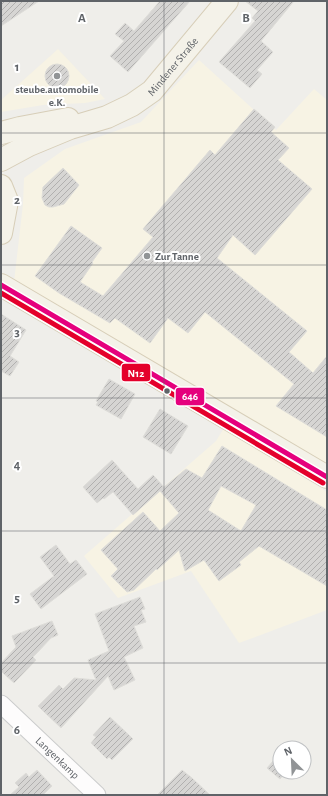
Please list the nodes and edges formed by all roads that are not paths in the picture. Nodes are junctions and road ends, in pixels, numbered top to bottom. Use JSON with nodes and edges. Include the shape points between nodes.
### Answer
{"nodes":[{"id":1,"x":227,"y":1,"type":"edge"},
{"id":2,"x":107,"y":117,"type":"junction"},
{"id":3,"x":1,"y":133,"type":"edge"},
{"id":4,"x":1,"y":160,"type":"edge"},
{"id":5,"x":1,"y":186,"type":"edge"},
{"id":6,"x":1,"y":233,"type":"edge"},
{"id":7,"x":1,"y":285,"type":"edge"},
{"id":8,"x":327,"y":477,"type":"edge"},
{"id":9,"x":1,"y":704,"type":"edge"},
{"id":10,"x":97,"y":795,"type":"edge"}],
"edges":[{"from":1,"to":2,"type":"main road","name":"Mindener Straße","via":[[152,91],[132,105]]},
{"from":2,"to":3,"type":"main road","name":"Mindener Straße","via":[[66,119]]},
{"from":2,"to":4,"type":"main road","name":"Mindener Straße","via":[[70,128]]},
{"from":5,"to":6,"type":"main road","via":[[7,201]]},
{"from":7,"to":8,"type":"main road"},
{"from":9,"to":10,"type":"street","name":"Langenkamp"}]}
